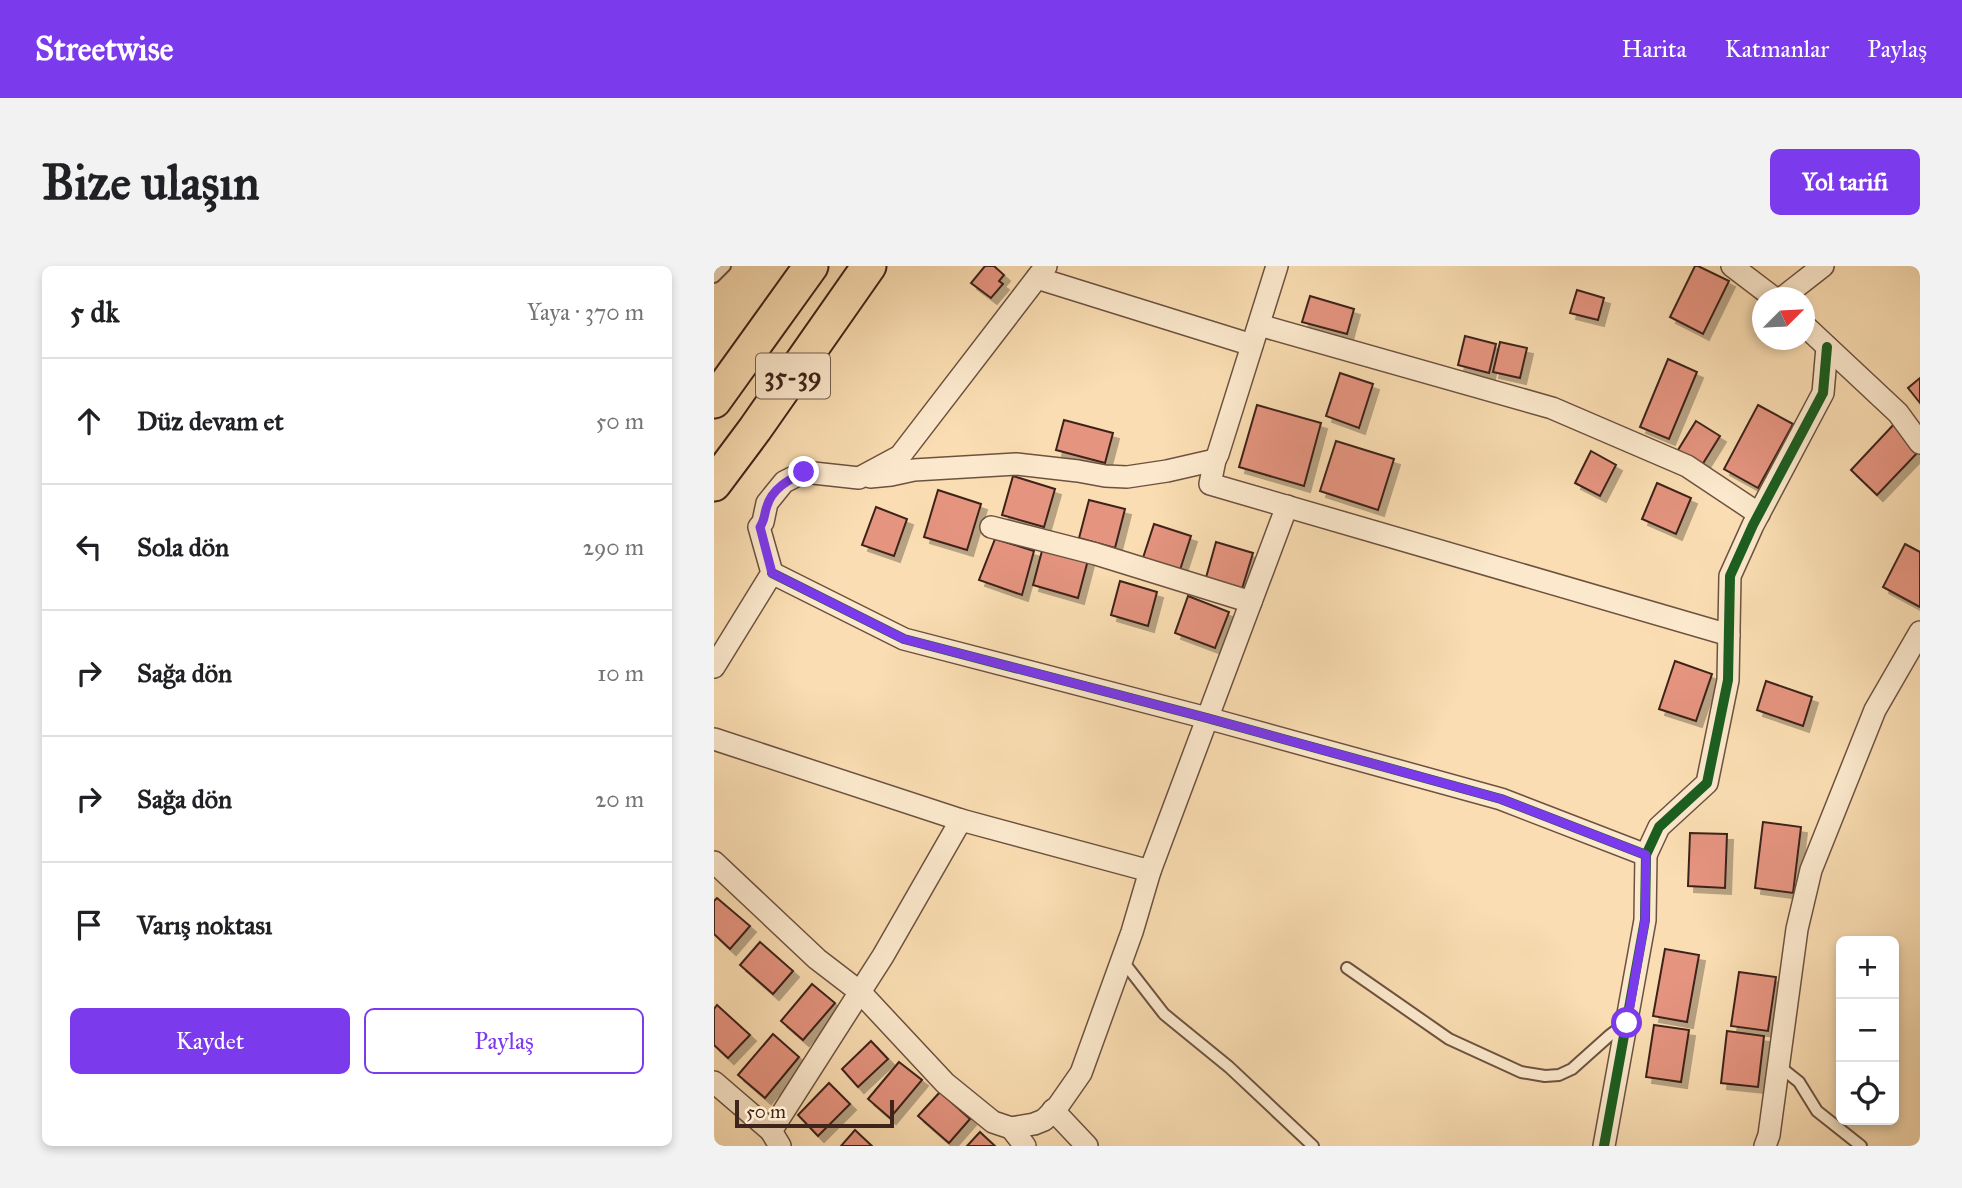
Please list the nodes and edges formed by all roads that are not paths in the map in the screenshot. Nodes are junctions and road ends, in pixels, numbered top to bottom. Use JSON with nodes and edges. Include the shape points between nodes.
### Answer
{"nodes":[{"id":1,"x":725,"y":266,"type":"edge"},
{"id":2,"x":811,"y":266,"type":"edge"},
{"id":3,"x":870,"y":266,"type":"edge"},
{"id":4,"x":1277,"y":266,"type":"edge"},
{"id":5,"x":1732,"y":266,"type":"edge"},
{"id":6,"x":1823,"y":266,"type":"edge"},
{"id":7,"x":1042,"y":272,"type":"edge"},
{"id":8,"x":714,"y":277,"type":"edge"},
{"id":9,"x":1760,"y":287,"type":"edge"},
{"id":10,"x":1796,"y":287,"type":"edge"},
{"id":11,"x":1256,"y":335,"type":"junction"},
{"id":12,"x":1815,"y":336,"type":"edge"},
{"id":13,"x":1827,"y":347,"type":"junction"},
{"id":14,"x":714,"y":401,"type":"edge"},
{"id":15,"x":1920,"y":443,"type":"edge"},
{"id":16,"x":1215,"y":460,"type":"junction"},
{"id":17,"x":859,"y":478,"type":"junction"},
{"id":18,"x":714,"y":484,"type":"edge"},
{"id":19,"x":1287,"y":506,"type":"junction"},
{"id":20,"x":1759,"y":514,"type":"junction"},
{"id":21,"x":992,"y":527,"type":"dead end"},
{"id":22,"x":772,"y":573,"type":"junction"},
{"id":23,"x":1251,"y":602,"type":"junction"},
{"id":24,"x":1920,"y":632,"type":"edge"},
{"id":25,"x":1729,"y":635,"type":"junction"},
{"id":26,"x":714,"y":667,"type":"edge"},
{"id":27,"x":1207,"y":718,"type":"junction"},
{"id":28,"x":714,"y":739,"type":"edge"},
{"id":29,"x":961,"y":820,"type":"junction"},
{"id":30,"x":1646,"y":855,"type":"junction"},
{"id":31,"x":714,"y":862,"type":"edge"},
{"id":32,"x":1150,"y":871,"type":"junction"},
{"id":33,"x":1122,"y":960,"type":"junction"},
{"id":34,"x":1347,"y":968,"type":"dead end"},
{"id":35,"x":860,"y":992,"type":"junction"},
{"id":36,"x":1627,"y":1023,"type":"junction"},
{"id":37,"x":1779,"y":1066,"type":"junction"},
{"id":38,"x":714,"y":1082,"type":"edge"},
{"id":39,"x":1053,"y":1110,"type":"junction"},
{"id":40,"x":1012,"y":1128,"type":"junction"},
{"id":41,"x":776,"y":1138,"type":"edge"},
{"id":42,"x":1025,"y":1146,"type":"edge"},
{"id":43,"x":1087,"y":1146,"type":"edge"},
{"id":44,"x":1313,"y":1146,"type":"edge"},
{"id":45,"x":1604,"y":1146,"type":"edge"},
{"id":46,"x":1765,"y":1146,"type":"edge"},
{"id":47,"x":1861,"y":1146,"type":"edge"}],
"edges":[{"from":1,"to":8,"type":"lane"},
{"from":2,"to":14,"type":"main road","number":"35-39"},
{"from":3,"to":18,"type":"main road","number":"35-39"},
{"from":4,"to":11,"type":"street"},
{"from":5,"to":9,"type":"street"},
{"from":6,"to":10,"type":"street"},
{"from":7,"to":11,"type":"street"},
{"from":7,"to":17,"type":"street","via":[[900,456]]},
{"from":11,"to":16,"type":"street"},
{"from":11,"to":20,"type":"street","via":[[1552,408],[1687,466]]},
{"from":12,"to":13,"type":"street"},
{"from":13,"to":15,"type":"street","via":[[1898,413]]},
{"from":13,"to":20,"type":"street","via":[[1823,393]]},
{"from":16,"to":17,"type":"street","via":[[1127,477],[1016,464]]},
{"from":16,"to":19,"type":"street","via":[[1210,484]]},
{"from":17,"to":22,"type":"street","via":[[804,472],[784,482],[767,503],[760,527]]},
{"from":19,"to":23,"type":"street"},
{"from":19,"to":25,"type":"street"},
{"from":20,"to":25,"type":"street","via":[[1730,576]]},
{"from":21,"to":23,"type":"street"},
{"from":22,"to":26,"type":"street"},
{"from":22,"to":27,"type":"street","via":[[904,639]]},
{"from":23,"to":27,"type":"street"},
{"from":24,"to":37,"type":"street","via":[[1875,710],[1811,870],[1797,929]]},
{"from":25,"to":30,"type":"street","via":[[1728,680],[1707,783],[1659,827]]},
{"from":27,"to":30,"type":"street","via":[[1501,799]]},
{"from":27,"to":32,"type":"street"},
{"from":28,"to":29,"type":"street"},
{"from":29,"to":32,"type":"street"},
{"from":29,"to":35,"type":"street"},
{"from":30,"to":36,"type":"street","via":[[1645,920]]},
{"from":31,"to":35,"type":"street","via":[[817,959]]},
{"from":32,"to":33,"type":"street"},
{"from":33,"to":39,"type":"street","via":[[1081,1073]]},
{"from":33,"to":44,"type":"lane","via":[[1164,1014]]},
{"from":34,"to":36,"type":"lane","via":[[1449,1039],[1533,1074],[1559,1075],[1572,1069]]},
{"from":35,"to":40,"type":"street","via":[[945,1083],[993,1122]]},
{"from":35,"to":41,"type":"street"},
{"from":36,"to":45,"type":"street"},
{"from":37,"to":46,"type":"street"},
{"from":37,"to":47,"type":"lane","via":[[1799,1082],[1817,1111]]},
{"from":38,"to":41,"type":"street"},
{"from":39,"to":40,"type":"street","via":[[1044,1120]]},
{"from":39,"to":43,"type":"street"},
{"from":40,"to":42,"type":"street"}]}
